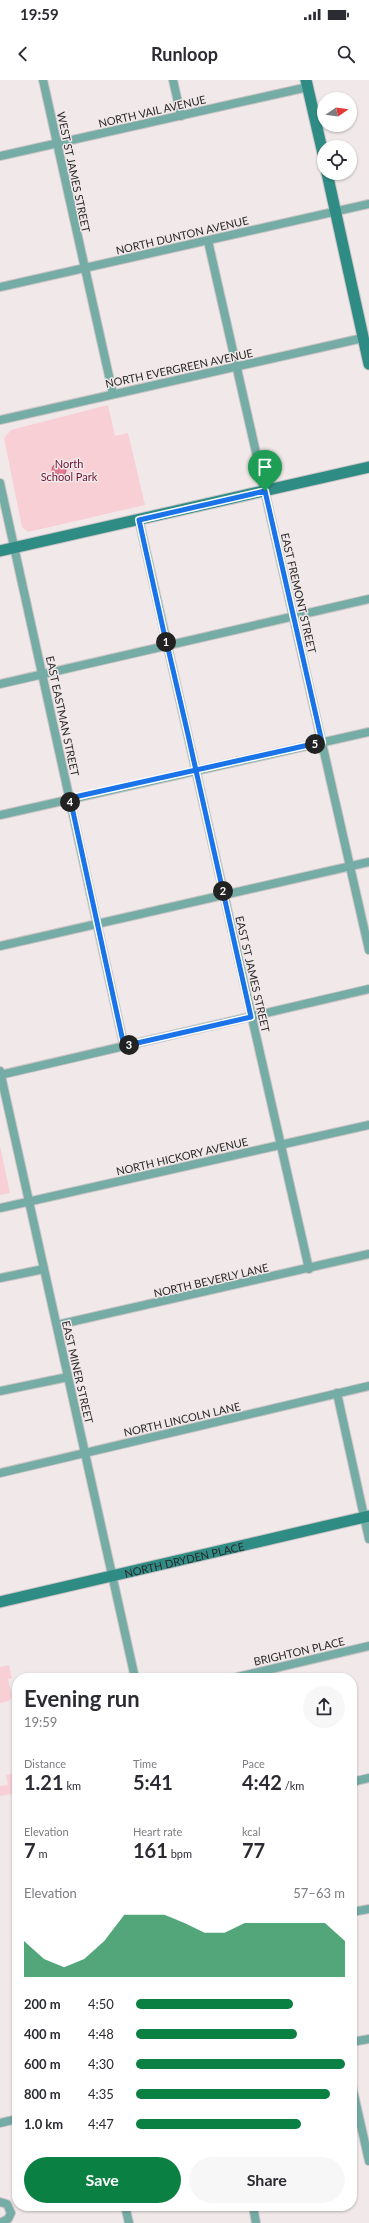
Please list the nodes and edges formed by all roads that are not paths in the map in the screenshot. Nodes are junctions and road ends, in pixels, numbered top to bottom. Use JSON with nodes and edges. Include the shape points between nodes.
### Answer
{"nodes":[{"id":1,"x":43,"y":80,"type":"edge"},
{"id":2,"x":174,"y":80,"type":"edge"},
{"id":3,"x":307,"y":84,"type":"edge"},
{"id":4,"x":181,"y":116,"type":"junction"},
{"id":5,"x":320,"y":140,"type":"edge"},
{"id":6,"x":57,"y":143,"type":"junction"},
{"id":7,"x":0,"y":156,"type":"edge"},
{"id":8,"x":329,"y":180,"type":"edge"},
{"id":9,"x":369,"y":204,"type":"edge"},
{"id":10,"x":336,"y":212,"type":"junction"},
{"id":11,"x":208,"y":241,"type":"junction"},
{"id":12,"x":84,"y":269,"type":"junction"},
{"id":13,"x":0,"y":287,"type":"edge"},
{"id":14,"x":363,"y":338,"type":"junction"},
{"id":15,"x":369,"y":364,"type":"edge"},
{"id":16,"x":237,"y":367,"type":"junction"},
{"id":17,"x":113,"y":394,"type":"junction"},
{"id":18,"x":0,"y":420,"type":"edge"},
{"id":19,"x":369,"y":467,"type":"edge"},
{"id":20,"x":0,"y":483,"type":"edge"},
{"id":21,"x":265,"y":491,"type":"junction"},
{"id":22,"x":139,"y":520,"type":"junction"},
{"id":23,"x":14,"y":548,"type":"junction"},
{"id":24,"x":0,"y":551,"type":"edge"},
{"id":25,"x":369,"y":599,"type":"edge"},
{"id":26,"x":293,"y":617,"type":"junction"},
{"id":27,"x":167,"y":644,"type":"junction"},
{"id":28,"x":42,"y":675,"type":"junction"},
{"id":29,"x":0,"y":684,"type":"edge"},
{"id":30,"x":369,"y":732,"type":"edge"},
{"id":31,"x":322,"y":742,"type":"junction"},
{"id":32,"x":195,"y":769,"type":"junction"},
{"id":33,"x":70,"y":798,"type":"junction"},
{"id":34,"x":0,"y":815,"type":"edge"},
{"id":35,"x":369,"y":862,"type":"edge"},
{"id":36,"x":350,"y":866,"type":"junction"},
{"id":37,"x":224,"y":894,"type":"junction"},
{"id":38,"x":97,"y":922,"type":"junction"},
{"id":39,"x":0,"y":946,"type":"edge"},
{"id":40,"x":369,"y":950,"type":"edge"},
{"id":41,"x":369,"y":989,"type":"edge"},
{"id":42,"x":251,"y":1017,"type":"junction"},
{"id":43,"x":124,"y":1046,"type":"junction"},
{"id":44,"x":0,"y":1074,"type":"edge"},
{"id":45,"x":369,"y":1125,"type":"edge"},
{"id":46,"x":280,"y":1145,"type":"junction"},
{"id":47,"x":29,"y":1201,"type":"junction"},
{"id":48,"x":0,"y":1208,"type":"edge"},
{"id":49,"x":369,"y":1254,"type":"edge"},
{"id":50,"x":44,"y":1269,"type":"junction"},
{"id":51,"x":308,"y":1269,"type":"junction"},
{"id":52,"x":0,"y":1278,"type":"edge"},
{"id":53,"x":57,"y":1325,"type":"junction"},
{"id":54,"x":68,"y":1377,"type":"junction"},
{"id":55,"x":369,"y":1386,"type":"edge"},
{"id":56,"x":0,"y":1392,"type":"edge"},
{"id":57,"x":337,"y":1393,"type":"junction"},
{"id":58,"x":85,"y":1453,"type":"junction"},
{"id":59,"x":0,"y":1472,"type":"edge"},
{"id":60,"x":367,"y":1516,"type":"edge"},
{"id":61,"x":369,"y":1538,"type":"edge"},
{"id":62,"x":113,"y":1576,"type":"junction"},
{"id":63,"x":0,"y":1602,"type":"edge"},
{"id":64,"x":369,"y":1646,"type":"edge"},
{"id":65,"x":134,"y":1673,"type":"edge"},
{"id":66,"x":254,"y":1673,"type":"edge"},
{"id":67,"x":369,"y":1778,"type":"edge"},
{"id":68,"x":357,"y":1781,"type":"edge"},
{"id":69,"x":369,"y":1908,"type":"edge"},
{"id":70,"x":357,"y":1911,"type":"edge"},
{"id":71,"x":369,"y":2039,"type":"edge"},
{"id":72,"x":357,"y":2041,"type":"edge"},
{"id":73,"x":357,"y":2108,"type":"edge"},
{"id":74,"x":12,"y":2120,"type":"edge"},
{"id":75,"x":0,"y":2123,"type":"edge"},
{"id":76,"x":369,"y":2161,"type":"edge"},
{"id":77,"x":0,"y":2202,"type":"edge"},
{"id":78,"x":126,"y":2211,"type":"edge"},
{"id":79,"x":253,"y":2211,"type":"edge"},
{"id":80,"x":2,"y":2223,"type":"edge"},
{"id":81,"x":129,"y":2223,"type":"edge"},
{"id":82,"x":256,"y":2223,"type":"edge"}],
"edges":[{"from":1,"to":6,"type":"street","name":"WEST ST JAMES STREET"},
{"from":2,"to":4,"type":"street"},
{"from":3,"to":4,"type":"street","name":"NORTH VAIL AVENUE"},
{"from":3,"to":5,"type":"street"},
{"from":4,"to":6,"type":"street","name":"NORTH VAIL AVENUE"},
{"from":6,"to":7,"type":"street","name":"NORTH VAIL AVENUE"},
{"from":6,"to":12,"type":"street","name":"WEST ST JAMES STREET"},
{"from":8,"to":10,"type":"street"},
{"from":9,"to":10,"type":"street","name":"NORTH DUNTON AVENUE"},
{"from":10,"to":11,"type":"street","name":"NORTH DUNTON AVENUE"},
{"from":10,"to":14,"type":"street"},
{"from":11,"to":12,"type":"street","name":"NORTH DUNTON AVENUE"},
{"from":11,"to":16,"type":"street","name":"EAST FREMONT STREET"},
{"from":12,"to":13,"type":"street","name":"NORTH DUNTON AVENUE"},
{"from":12,"to":17,"type":"street"},
{"from":14,"to":15,"type":"street"},
{"from":14,"to":16,"type":"street","name":"NORTH EVERGREEN AVENUE"},
{"from":16,"to":17,"type":"street","name":"NORTH EVERGREEN AVENUE"},
{"from":16,"to":21,"type":"street","name":"EAST FREMONT STREET"},
{"from":17,"to":18,"type":"street","name":"NORTH EVERGREEN AVENUE"},
{"from":19,"to":21,"type":"street"},
{"from":20,"to":23,"type":"street","name":"EAST EASTMAN STREET"},
{"from":21,"to":22,"type":"street"},
{"from":21,"to":26,"type":"street","name":"EAST FREMONT STREET"},
{"from":22,"to":23,"type":"street"},
{"from":22,"to":27,"type":"street","name":"EAST ST JAMES STREET"},
{"from":23,"to":24,"type":"street"},
{"from":23,"to":28,"type":"street","name":"EAST EASTMAN STREET"},
{"from":25,"to":26,"type":"street"},
{"from":26,"to":27,"type":"street"},
{"from":26,"to":31,"type":"street","name":"EAST FREMONT STREET"},
{"from":27,"to":28,"type":"street"},
{"from":27,"to":32,"type":"street","name":"EAST ST JAMES STREET"},
{"from":28,"to":29,"type":"street"},
{"from":28,"to":33,"type":"street","name":"EAST EASTMAN STREET"},
{"from":30,"to":31,"type":"street"},
{"from":31,"to":32,"type":"street"},
{"from":31,"to":36,"type":"street","name":"EAST FREMONT STREET"},
{"from":32,"to":33,"type":"street"},
{"from":32,"to":37,"type":"street","name":"EAST ST JAMES STREET"},
{"from":33,"to":34,"type":"street"},
{"from":33,"to":38,"type":"street","name":"EAST EASTMAN STREET"},
{"from":35,"to":36,"type":"street"},
{"from":36,"to":37,"type":"street"},
{"from":36,"to":40,"type":"street","name":"EAST FREMONT STREET"},
{"from":37,"to":38,"type":"street"},
{"from":37,"to":42,"type":"street","name":"EAST ST JAMES STREET"},
{"from":38,"to":39,"type":"street"},
{"from":38,"to":43,"type":"street","name":"EAST EASTMAN STREET"},
{"from":41,"to":42,"type":"street"},
{"from":42,"to":43,"type":"street"},
{"from":42,"to":46,"type":"street","name":"EAST ST JAMES STREET"},
{"from":43,"to":44,"type":"street"},
{"from":44,"to":47,"type":"street","name":"EAST MINER STREET"},
{"from":45,"to":46,"type":"street","name":"NORTH HICKORY AVENUE"},
{"from":46,"to":47,"type":"street","name":"NORTH HICKORY AVENUE"},
{"from":46,"to":51,"type":"street","name":"EAST ST JAMES STREET"},
{"from":47,"to":48,"type":"street","name":"NORTH HICKORY AVENUE"},
{"from":47,"to":50,"type":"street","name":"EAST MINER STREET"},
{"from":49,"to":51,"type":"street","name":"NORTH BEVERLY LANE"},
{"from":50,"to":52,"type":"street"},
{"from":50,"to":53,"type":"street","name":"EAST MINER STREET"},
{"from":51,"to":53,"type":"street","name":"NORTH BEVERLY LANE"},
{"from":53,"to":54,"type":"street","name":"EAST MINER STREET"},
{"from":54,"to":56,"type":"street"},
{"from":54,"to":58,"type":"street","name":"EAST MINER STREET"},
{"from":55,"to":57,"type":"street","name":"NORTH LINCOLN LANE"},
{"from":57,"to":58,"type":"street","name":"NORTH LINCOLN LANE"},
{"from":57,"to":60,"type":"street"},
{"from":58,"to":59,"type":"street","name":"NORTH LINCOLN LANE"},
{"from":58,"to":62,"type":"street","name":"EAST MINER STREET"},
{"from":60,"to":61,"type":"street"},
{"from":60,"to":62,"type":"street","name":"NORTH DRYDEN PLACE"},
{"from":62,"to":63,"type":"street","name":"NORTH DRYDEN PLACE"},
{"from":62,"to":65,"type":"street","name":"EAST MINER STREET"},
{"from":64,"to":66,"type":"street","name":"BRIGHTON PLACE"},
{"from":67,"to":68,"type":"street"},
{"from":69,"to":70,"type":"street"},
{"from":71,"to":72,"type":"street"},
{"from":73,"to":76,"type":"street"},
{"from":74,"to":75,"type":"street"},
{"from":77,"to":80,"type":"street","via":[[7,2204],[10,2210],[10,2216]]},
{"from":78,"to":81,"type":"street"},
{"from":79,"to":82,"type":"street"}]}
